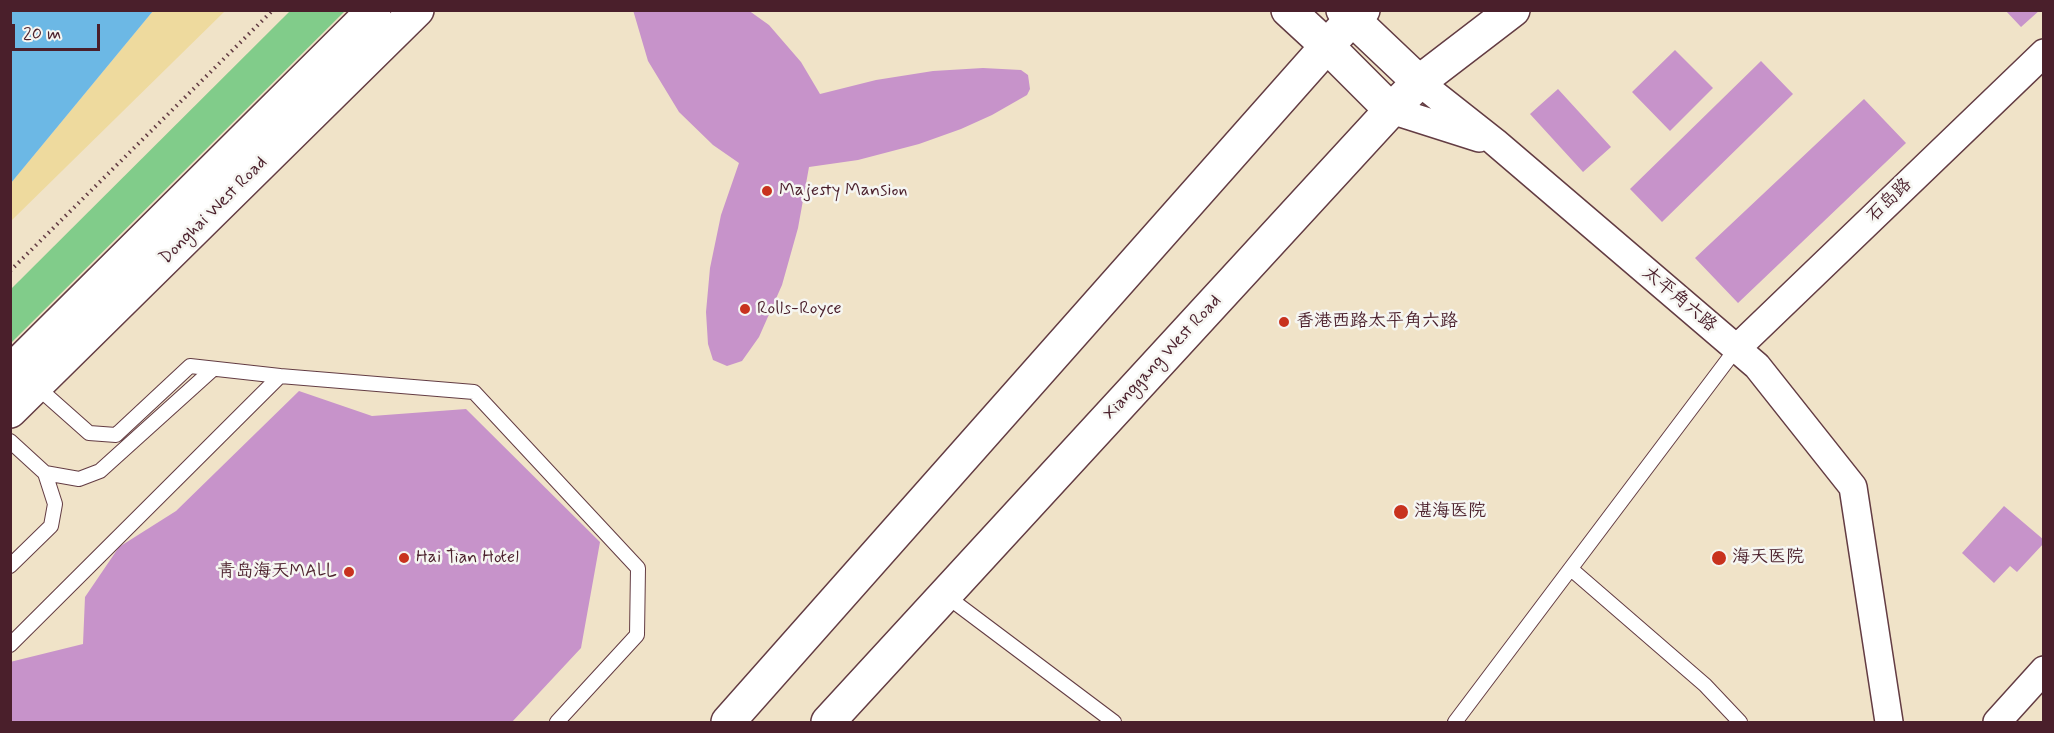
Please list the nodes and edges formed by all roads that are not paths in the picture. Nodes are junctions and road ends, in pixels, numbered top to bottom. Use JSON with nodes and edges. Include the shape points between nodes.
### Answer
{"nodes":[{"id":1,"x":374,"y":10,"type":"edge"},
{"id":2,"x":417,"y":10,"type":"edge"},
{"id":3,"x":1288,"y":10,"type":"edge"},
{"id":4,"x":1513,"y":10,"type":"edge"},
{"id":5,"x":1353,"y":13,"type":"edge"},
{"id":6,"x":1328,"y":46,"type":"junction"},
{"id":7,"x":2043,"y":53,"type":"edge"},
{"id":8,"x":1419,"y":82,"type":"junction"},
{"id":9,"x":1390,"y":110,"type":"junction"},
{"id":10,"x":1495,"y":142,"type":"junction"},
{"id":11,"x":1737,"y":349,"type":"junction"},
{"id":12,"x":212,"y":370,"type":"junction"},
{"id":13,"x":280,"y":376,"type":"junction"},
{"id":14,"x":23,"y":379,"type":"edge"},
{"id":15,"x":10,"y":411,"type":"edge"},
{"id":16,"x":10,"y":441,"type":"edge"},
{"id":17,"x":45,"y":473,"type":"junction"},
{"id":18,"x":10,"y":566,"type":"edge"},
{"id":19,"x":1571,"y":569,"type":"junction"},
{"id":20,"x":945,"y":595,"type":"junction"},
{"id":21,"x":10,"y":645,"type":"edge"},
{"id":22,"x":2043,"y":670,"type":"edge"},
{"id":23,"x":564,"y":720,"type":"edge"},
{"id":24,"x":728,"y":723,"type":"edge"},
{"id":25,"x":828,"y":723,"type":"edge"},
{"id":26,"x":1114,"y":723,"type":"edge"},
{"id":27,"x":1455,"y":723,"type":"edge"},
{"id":28,"x":1740,"y":723,"type":"edge"},
{"id":29,"x":1890,"y":723,"type":"edge"},
{"id":30,"x":1997,"y":723,"type":"edge"}],
"edges":[{"from":1,"to":14,"type":"main road","name":"Donghai West Road"},
{"from":2,"to":14,"type":"main road","name":"Donghai West Road"},
{"from":3,"to":6,"type":"main road","name":"太平角六路"},
{"from":4,"to":8,"type":"main road","name":"Xianggang West Road"},
{"from":5,"to":6,"type":"main road"},
{"from":5,"to":8,"type":"main road"},
{"from":6,"to":9,"type":"main road","name":"太平角六路"},
{"from":6,"to":24,"type":"main road"},
{"from":7,"to":11,"type":"street","name":"石岛路"},
{"from":8,"to":9,"type":"main road","name":"Xianggang West Road"},
{"from":8,"to":10,"type":"street"},
{"from":9,"to":10,"type":"street","name":"太平角六路"},
{"from":9,"to":20,"type":"main road","name":"Xianggang West Road"},
{"from":10,"to":11,"type":"street","name":"太平角六路"},
{"from":11,"to":19,"type":"lane"},
{"from":11,"to":29,"type":"street","name":"太平角六路","via":[[1757,366],[1853,487]]},
{"from":12,"to":13,"type":"lane"},
{"from":12,"to":14,"type":"lane","via":[[190,366],[116,435],[89,433]]},
{"from":12,"to":17,"type":"lane","via":[[100,471],[79,479]]},
{"from":13,"to":21,"type":"lane"},
{"from":13,"to":23,"type":"lane","via":[[474,392],[638,568],[637,635]]},
{"from":14,"to":15,"type":"main road","name":"Donghai West Road"},
{"from":16,"to":17,"type":"lane"},
{"from":17,"to":18,"type":"lane","via":[[55,504],[51,526]]},
{"from":19,"to":27,"type":"lane"},
{"from":19,"to":28,"type":"lane","via":[[1705,685]]},
{"from":20,"to":25,"type":"main road","name":"Xianggang West Road"},
{"from":20,"to":26,"type":"lane"},
{"from":22,"to":30,"type":"street"}]}
